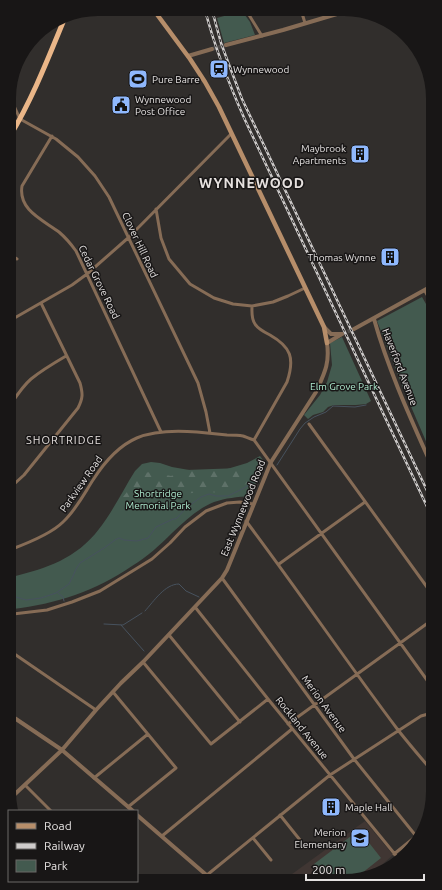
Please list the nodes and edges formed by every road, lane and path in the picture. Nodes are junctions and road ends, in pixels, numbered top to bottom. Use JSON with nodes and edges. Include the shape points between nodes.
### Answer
{"nodes":[{"id":1,"x":159,"y":16,"type":"edge"},
{"id":2,"x":250,"y":16,"type":"edge"},
{"id":3,"x":303,"y":16,"type":"edge"},
{"id":4,"x":330,"y":16,"type":"edge"},
{"id":5,"x":305,"y":23,"type":"junction"},
{"id":6,"x":62,"y":24,"type":"edge"},
{"id":7,"x":262,"y":36,"type":"junction"},
{"id":8,"x":226,"y":45,"type":"tunnel mouth"},
{"id":9,"x":212,"y":49,"type":"tunnel mouth"},
{"id":10,"x":188,"y":56,"type":"junction"},
{"id":11,"x":16,"y":110,"type":"edge"},
{"id":12,"x":20,"y":119,"type":"junction"},
{"id":13,"x":16,"y":126,"type":"edge"},
{"id":14,"x":231,"y":134,"type":"junction"},
{"id":15,"x":52,"y":136,"type":"junction"},
{"id":16,"x":156,"y":209,"type":"junction"},
{"id":17,"x":128,"y":238,"type":"junction"},
{"id":18,"x":87,"y":274,"type":"junction"},
{"id":19,"x":305,"y":288,"type":"junction"},
{"id":20,"x":425,"y":290,"type":"edge"},
{"id":21,"x":41,"y":304,"type":"junction"},
{"id":22,"x":252,"y":306,"type":"junction"},
{"id":23,"x":16,"y":317,"type":"edge"},
{"id":24,"x":374,"y":319,"type":"junction"},
{"id":25,"x":324,"y":327,"type":"junction"},
{"id":26,"x":354,"y":329,"type":"tunnel mouth"},
{"id":27,"x":327,"y":343,"type":"junction"},
{"id":28,"x":66,"y":356,"type":"junction"},
{"id":29,"x":16,"y":396,"type":"edge"},
{"id":30,"x":309,"y":424,"type":"dead end"},
{"id":31,"x":161,"y":432,"type":"junction"},
{"id":32,"x":210,"y":433,"type":"junction"},
{"id":33,"x":254,"y":440,"type":"junction"},
{"id":34,"x":426,"y":453,"type":"edge"},
{"id":35,"x":271,"y":462,"type":"junction"},
{"id":36,"x":16,"y":482,"type":"edge"},
{"id":37,"x":365,"y":502,"type":"junction"},
{"id":38,"x":254,"y":504,"type":"junction"},
{"id":39,"x":246,"y":521,"type":"junction"},
{"id":40,"x":322,"y":533,"type":"junction"},
{"id":41,"x":16,"y":547,"type":"edge"},
{"id":42,"x":279,"y":564,"type":"junction"},
{"id":43,"x":222,"y":578,"type":"junction"},
{"id":44,"x":426,"y":586,"type":"edge"},
{"id":45,"x":195,"y":607,"type":"junction"},
{"id":46,"x":16,"y":614,"type":"edge"},
{"id":47,"x":426,"y":624,"type":"edge"},
{"id":48,"x":169,"y":635,"type":"junction"},
{"id":49,"x":401,"y":643,"type":"junction"},
{"id":50,"x":16,"y":655,"type":"edge"},
{"id":51,"x":144,"y":662,"type":"junction"},
{"id":52,"x":357,"y":674,"type":"junction"},
{"id":53,"x":426,"y":678,"type":"edge"},
{"id":54,"x":113,"y":692,"type":"junction"},
{"id":55,"x":268,"y":699,"type":"junction"},
{"id":56,"x":314,"y":705,"type":"junction"},
{"id":57,"x":96,"y":710,"type":"junction"},
{"id":58,"x":426,"y":715,"type":"edge"},
{"id":59,"x":16,"y":719,"type":"edge"},
{"id":60,"x":240,"y":722,"type":"junction"},
{"id":61,"x":288,"y":724,"type":"junction"},
{"id":62,"x":292,"y":728,"type":"junction"},
{"id":63,"x":398,"y":730,"type":"junction"},
{"id":64,"x":148,"y":734,"type":"junction"},
{"id":65,"x":62,"y":750,"type":"junction"},
{"id":66,"x":354,"y":759,"type":"junction"},
{"id":67,"x":426,"y":764,"type":"edge"},
{"id":68,"x":330,"y":775,"type":"junction"},
{"id":69,"x":94,"y":778,"type":"junction"},
{"id":70,"x":25,"y":785,"type":"junction"},
{"id":71,"x":16,"y":793,"type":"edge"},
{"id":72,"x":128,"y":807,"type":"junction"},
{"id":73,"x":50,"y":810,"type":"edge"},
{"id":74,"x":132,"y":810,"type":"edge"},
{"id":75,"x":280,"y":815,"type":"junction"},
{"id":76,"x":139,"y":816,"type":"edge"},
{"id":77,"x":416,"y":832,"type":"edge"},
{"id":78,"x":162,"y":836,"type":"junction"},
{"id":79,"x":253,"y":838,"type":"junction"},
{"id":80,"x":300,"y":840,"type":"dead end"},
{"id":81,"x":410,"y":841,"type":"edge"},
{"id":82,"x":394,"y":854,"type":"joint"},
{"id":83,"x":271,"y":860,"type":"dead end"},
{"id":84,"x":206,"y":874,"type":"edge"},
{"id":85,"x":212,"y":874,"type":"edge"}],
"edges":[{"from":1,"to":10,"type":"main road","name":"East Wynnewood Road"},
{"from":2,"to":7,"type":"street"},
{"from":3,"to":5,"type":"street"},
{"from":4,"to":5,"type":"street"},
{"from":5,"to":7,"type":"street"},
{"from":6,"to":12,"type":"highway"},
{"from":7,"to":8,"type":"street"},
{"from":9,"to":10,"type":"street"},
{"from":10,"to":14,"type":"main road","name":"East Wynnewood Road","via":[[219,107]]},
{"from":11,"to":12,"type":"street"},
{"from":12,"to":13,"type":"highway"},
{"from":12,"to":15,"type":"street","name":"Clover Hill Road"},
{"from":14,"to":16,"type":"street"},
{"from":14,"to":19,"type":"main road","name":"East Wynnewood Road"},
{"from":15,"to":17,"type":"street","name":"Clover Hill Road","via":[[78,157],[95,176],[109,197]]},
{"from":15,"to":18,"type":"street","name":"Cedar Grove Road","via":[[22,186],[22,200],[32,212],[70,242]]},
{"from":16,"to":17,"type":"street"},
{"from":16,"to":22,"type":"street","via":[[161,238],[169,259],[190,284],[214,298]]},
{"from":17,"to":18,"type":"street"},
{"from":17,"to":32,"type":"street","name":"Clover Hill Road","via":[[198,383]]},
{"from":18,"to":21,"type":"street"},
{"from":18,"to":31,"type":"street","name":"Cedar Grove Road"},
{"from":19,"to":22,"type":"street","via":[[273,302]]},
{"from":19,"to":25,"type":"main road","name":"East Wynnewood Road"},
{"from":20,"to":24,"type":"street"},
{"from":21,"to":23,"type":"street"},
{"from":21,"to":28,"type":"street"},
{"from":22,"to":33,"type":"street","via":[[254,323],[284,345],[290,362],[287,382]]},
{"from":24,"to":26,"type":"street"},
{"from":24,"to":34,"type":"street","name":"Haverford Avenue","via":[[384,351]]},
{"from":25,"to":27,"type":"main road","name":"East Wynnewood Road"},
{"from":25,"to":27,"type":"street","via":[[331,334],[342,334]]},
{"from":27,"to":35,"type":"street","name":"East Wynnewood Road","via":[[326,368],[316,392]]},
{"from":28,"to":29,"type":"street","via":[[31,379]]},
{"from":28,"to":36,"type":"street","via":[[80,383],[82,400]]},
{"from":30,"to":37,"type":"street"},
{"from":31,"to":32,"type":"street","name":"Parkview Road"},
{"from":31,"to":41,"type":"street","name":"Parkview Road","via":[[136,438],[122,446],[102,466],[83,498],[63,523]]},
{"from":32,"to":33,"type":"street","name":"Parkview Road"},
{"from":33,"to":35,"type":"street"},
{"from":35,"to":38,"type":"street","name":"East Wynnewood Road"},
{"from":35,"to":40,"type":"street"},
{"from":37,"to":40,"type":"street"},
{"from":37,"to":44,"type":"street"},
{"from":38,"to":39,"type":"street","name":"East Wynnewood Road"},
{"from":38,"to":46,"type":"street","via":[[226,503],[206,511],[152,559],[100,591],[47,610]]},
{"from":39,"to":42,"type":"street"},
{"from":39,"to":43,"type":"street","name":"East Wynnewood Road"},
{"from":40,"to":42,"type":"street"},
{"from":40,"to":49,"type":"street"},
{"from":42,"to":52,"type":"street"},
{"from":43,"to":45,"type":"street","name":"East Wynnewood Road"},
{"from":43,"to":56,"type":"street","name":"Merion Avenue"},
{"from":45,"to":48,"type":"street","name":"East Wynnewood Road"},
{"from":45,"to":55,"type":"street","name":"Rockland Avenue"},
{"from":47,"to":49,"type":"street"},
{"from":48,"to":51,"type":"street","name":"East Wynnewood Road"},
{"from":48,"to":60,"type":"street"},
{"from":49,"to":52,"type":"street"},
{"from":49,"to":53,"type":"street"},
{"from":50,"to":57,"type":"street"},
{"from":51,"to":54,"type":"street","name":"East Wynnewood Road"},
{"from":51,"to":60,"type":"street","via":[[211,744]]},
{"from":52,"to":56,"type":"street"},
{"from":52,"to":63,"type":"street"},
{"from":54,"to":57,"type":"street","name":"East Wynnewood Road"},
{"from":54,"to":64,"type":"street"},
{"from":55,"to":60,"type":"street"},
{"from":55,"to":61,"type":"street","name":"Rockland Avenue"},
{"from":56,"to":61,"type":"street"},
{"from":56,"to":66,"type":"street","name":"Merion Avenue"},
{"from":57,"to":65,"type":"street","name":"East Wynnewood Road"},
{"from":58,"to":63,"type":"street"},
{"from":59,"to":65,"type":"street"},
{"from":61,"to":62,"type":"street","name":"Rockland Avenue"},
{"from":62,"to":68,"type":"street","name":"Rockland Avenue"},
{"from":62,"to":78,"type":"street"},
{"from":63,"to":66,"type":"street"},
{"from":63,"to":67,"type":"street"},
{"from":64,"to":69,"type":"street"},
{"from":64,"to":72,"type":"street","via":[[176,768]]},
{"from":65,"to":69,"type":"street"},
{"from":65,"to":70,"type":"street","name":"East Wynnewood Road"},
{"from":66,"to":68,"type":"street"},
{"from":66,"to":77,"type":"street","name":"Merion Avenue"},
{"from":68,"to":75,"type":"street"},
{"from":68,"to":82,"type":"street","name":"Rockland Avenue"},
{"from":69,"to":72,"type":"street"},
{"from":70,"to":71,"type":"street","name":"East Wynnewood Road"},
{"from":70,"to":73,"type":"street"},
{"from":72,"to":74,"type":"street"},
{"from":75,"to":79,"type":"street"},
{"from":75,"to":80,"type":"street"},
{"from":76,"to":78,"type":"street"},
{"from":78,"to":84,"type":"street"},
{"from":79,"to":83,"type":"street"},
{"from":79,"to":85,"type":"street"},
{"from":81,"to":82,"type":"street"}]}
